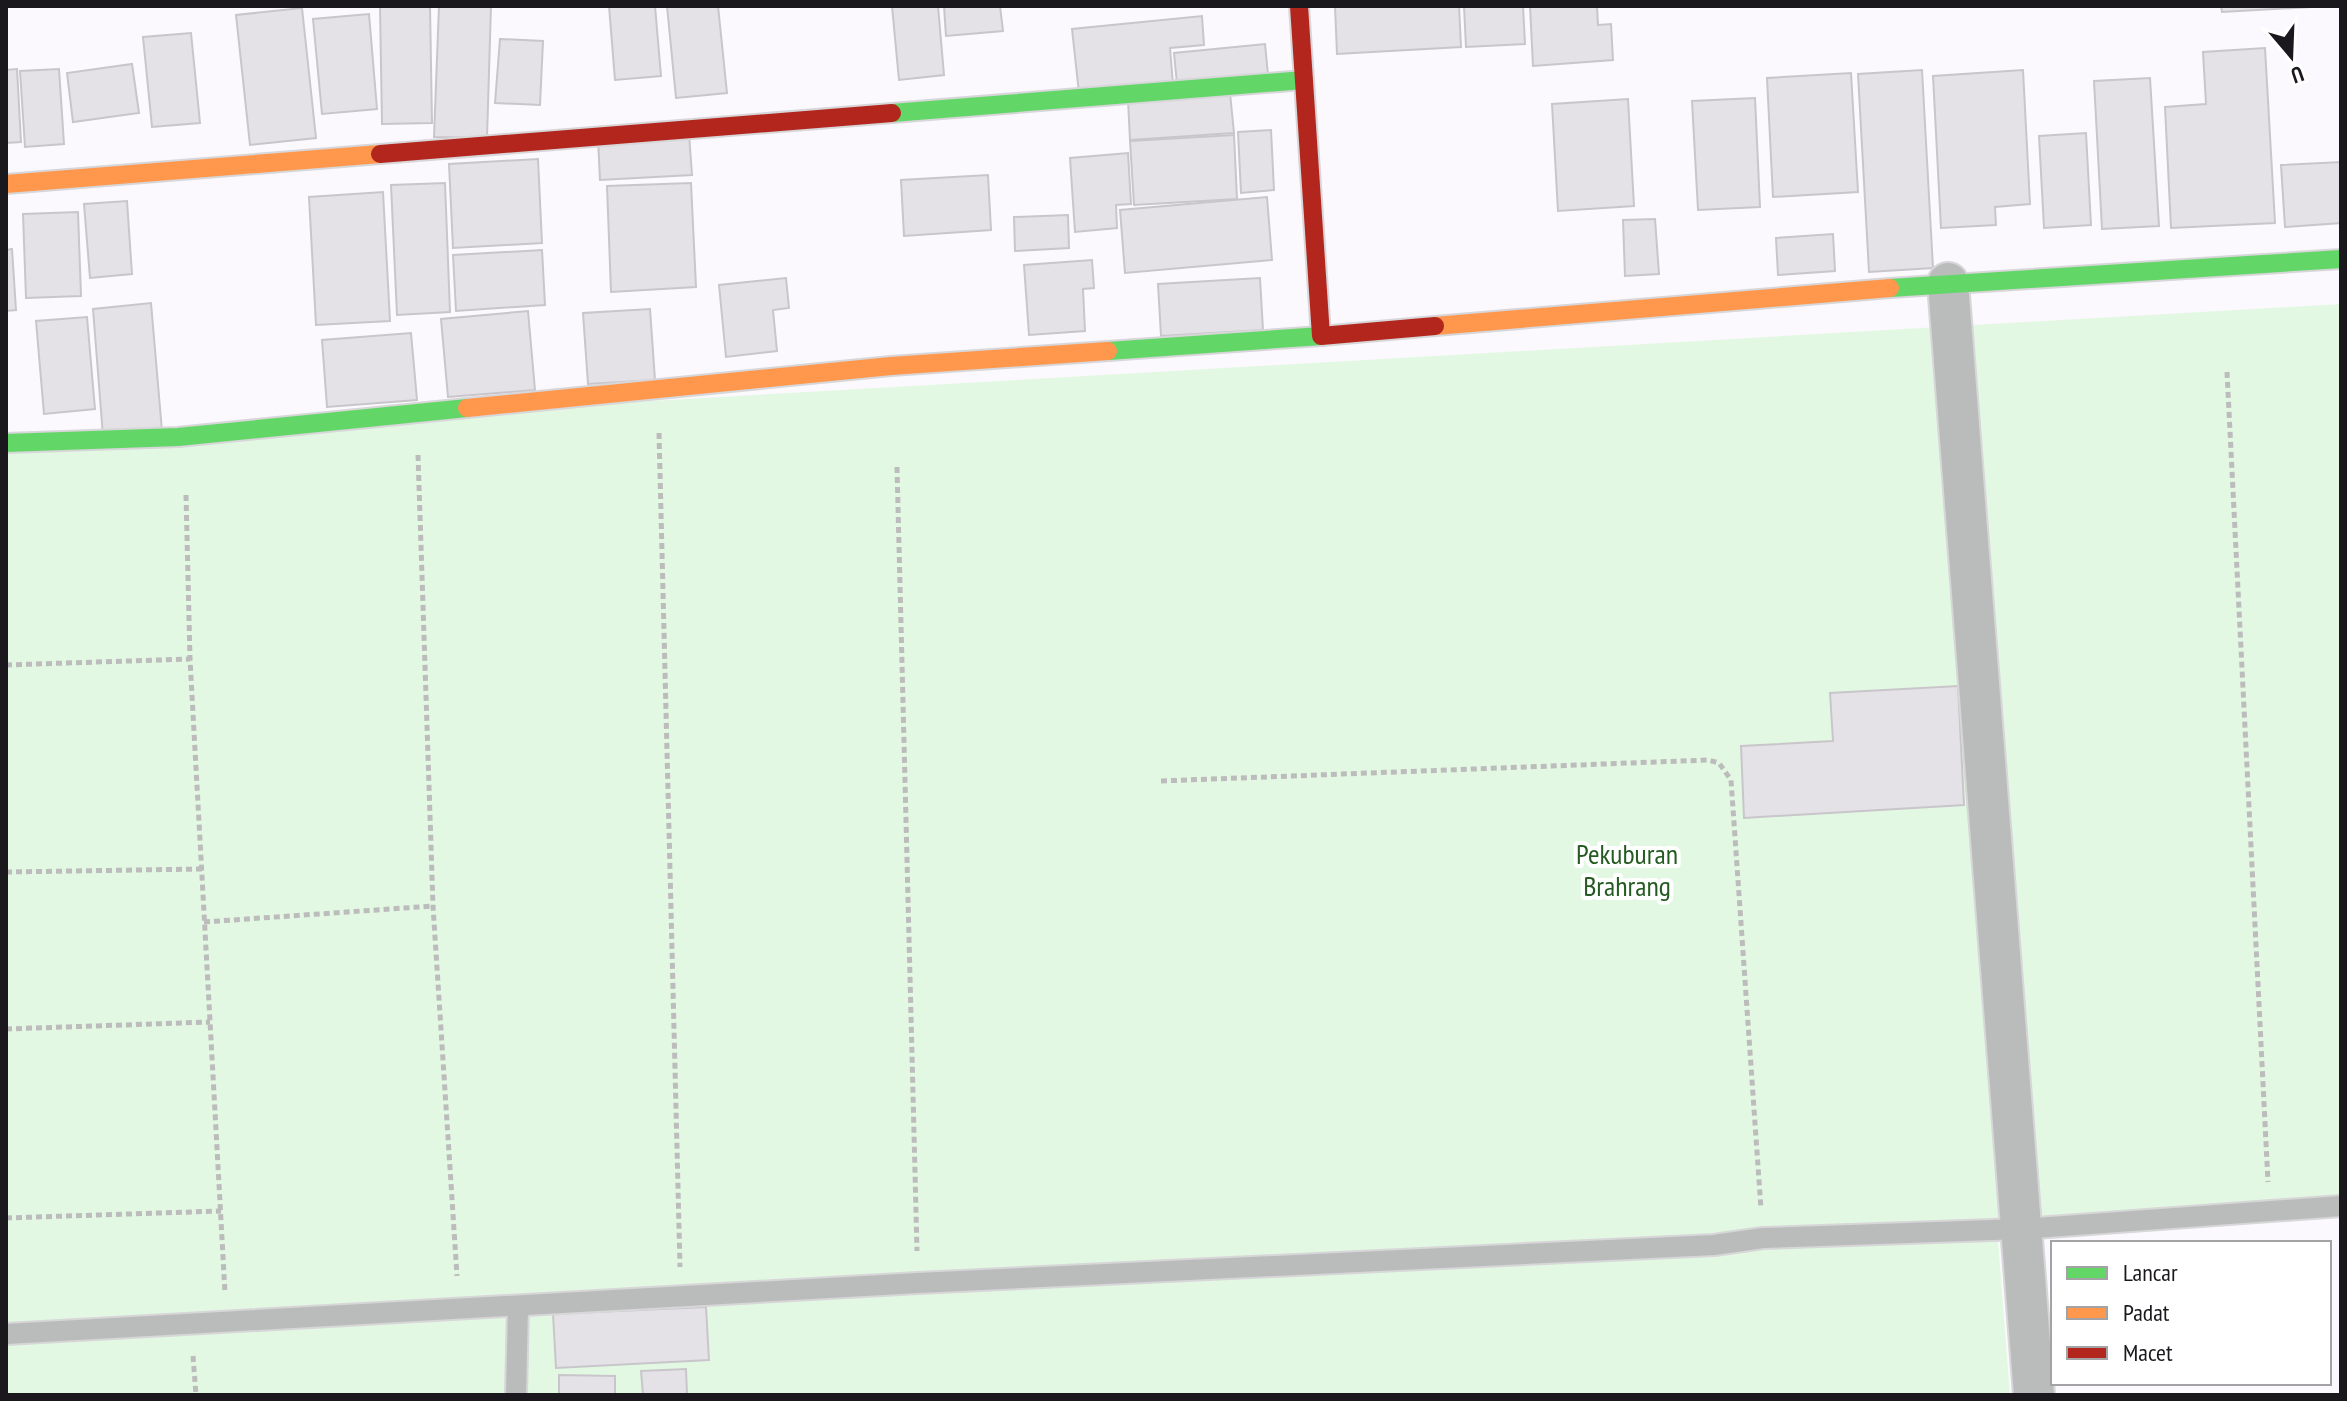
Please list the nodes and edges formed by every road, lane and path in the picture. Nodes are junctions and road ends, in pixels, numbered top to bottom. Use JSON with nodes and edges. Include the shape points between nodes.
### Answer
{"nodes":[{"id":1,"x":1299,"y":6,"type":"edge"},
{"id":2,"x":1304,"y":80,"type":"junction"},
{"id":3,"x":6,"y":184,"type":"edge"},
{"id":4,"x":2341,"y":259,"type":"edge"},
{"id":5,"x":1948,"y":283,"type":"junction"},
{"id":6,"x":1321,"y":336,"type":"junction"},
{"id":7,"x":2227,"y":372,"type":"dead end"},
{"id":8,"x":659,"y":432,"type":"dead end"},
{"id":9,"x":6,"y":443,"type":"edge"},
{"id":10,"x":418,"y":454,"type":"dead end"},
{"id":11,"x":897,"y":467,"type":"dead end"},
{"id":12,"x":186,"y":495,"type":"dead end"},
{"id":13,"x":190,"y":659,"type":"junction"},
{"id":14,"x":6,"y":665,"type":"edge"},
{"id":15,"x":1161,"y":781,"type":"dead end"},
{"id":16,"x":202,"y":869,"type":"junction"},
{"id":17,"x":6,"y":872,"type":"edge"},
{"id":18,"x":433,"y":906,"type":"junction"},
{"id":19,"x":204,"y":922,"type":"junction"},
{"id":20,"x":210,"y":1022,"type":"junction"},
{"id":21,"x":6,"y":1029,"type":"edge"},
{"id":22,"x":2341,"y":1206,"type":"edge"},
{"id":23,"x":221,"y":1211,"type":"junction"},
{"id":24,"x":2269,"y":1211,"type":"junction"},
{"id":25,"x":6,"y":1218,"type":"edge"},
{"id":26,"x":2021,"y":1229,"type":"junction"},
{"id":27,"x":1763,"y":1238,"type":"junction"},
{"id":28,"x":918,"y":1283,"type":"junction"},
{"id":29,"x":681,"y":1297,"type":"junction"},
{"id":30,"x":518,"y":1307,"type":"junction"},
{"id":31,"x":459,"y":1309,"type":"junction"},
{"id":32,"x":226,"y":1322,"type":"junction"},
{"id":33,"x":193,"y":1324,"type":"junction"},
{"id":34,"x":6,"y":1334,"type":"edge"},
{"id":35,"x":196,"y":1395,"type":"edge"},
{"id":36,"x":516,"y":1395,"type":"edge"},
{"id":37,"x":2034,"y":1395,"type":"edge"}],
"edges":[{"from":1,"to":2,"type":"street"},
{"from":2,"to":3,"type":"street"},
{"from":2,"to":6,"type":"street"},
{"from":4,"to":5,"type":"street"},
{"from":5,"to":6,"type":"street"},
{"from":5,"to":26,"type":"street"},
{"from":6,"to":9,"type":"street","via":[[891,366],[178,437]]},
{"from":7,"to":24,"type":"path"},
{"from":8,"to":29,"type":"path"},
{"from":10,"to":18,"type":"path"},
{"from":11,"to":28,"type":"path"},
{"from":12,"to":13,"type":"path"},
{"from":13,"to":14,"type":"path"},
{"from":13,"to":16,"type":"path"},
{"from":15,"to":27,"type":"path","via":[[1719,763],[1731,780]]},
{"from":16,"to":17,"type":"path"},
{"from":16,"to":19,"type":"path"},
{"from":18,"to":19,"type":"path"},
{"from":18,"to":31,"type":"path"},
{"from":19,"to":20,"type":"path"},
{"from":20,"to":21,"type":"path"},
{"from":20,"to":23,"type":"path"},
{"from":22,"to":24,"type":"lane"},
{"from":23,"to":25,"type":"path"},
{"from":23,"to":32,"type":"path"},
{"from":24,"to":26,"type":"lane"},
{"from":26,"to":27,"type":"lane"},
{"from":26,"to":37,"type":"street"},
{"from":27,"to":28,"type":"lane","via":[[1714,1245]]},
{"from":28,"to":29,"type":"lane"},
{"from":29,"to":30,"type":"lane"},
{"from":30,"to":31,"type":"lane"},
{"from":30,"to":36,"type":"lane"},
{"from":31,"to":32,"type":"lane"},
{"from":32,"to":33,"type":"lane"},
{"from":33,"to":34,"type":"lane"},
{"from":33,"to":35,"type":"path"}]}
